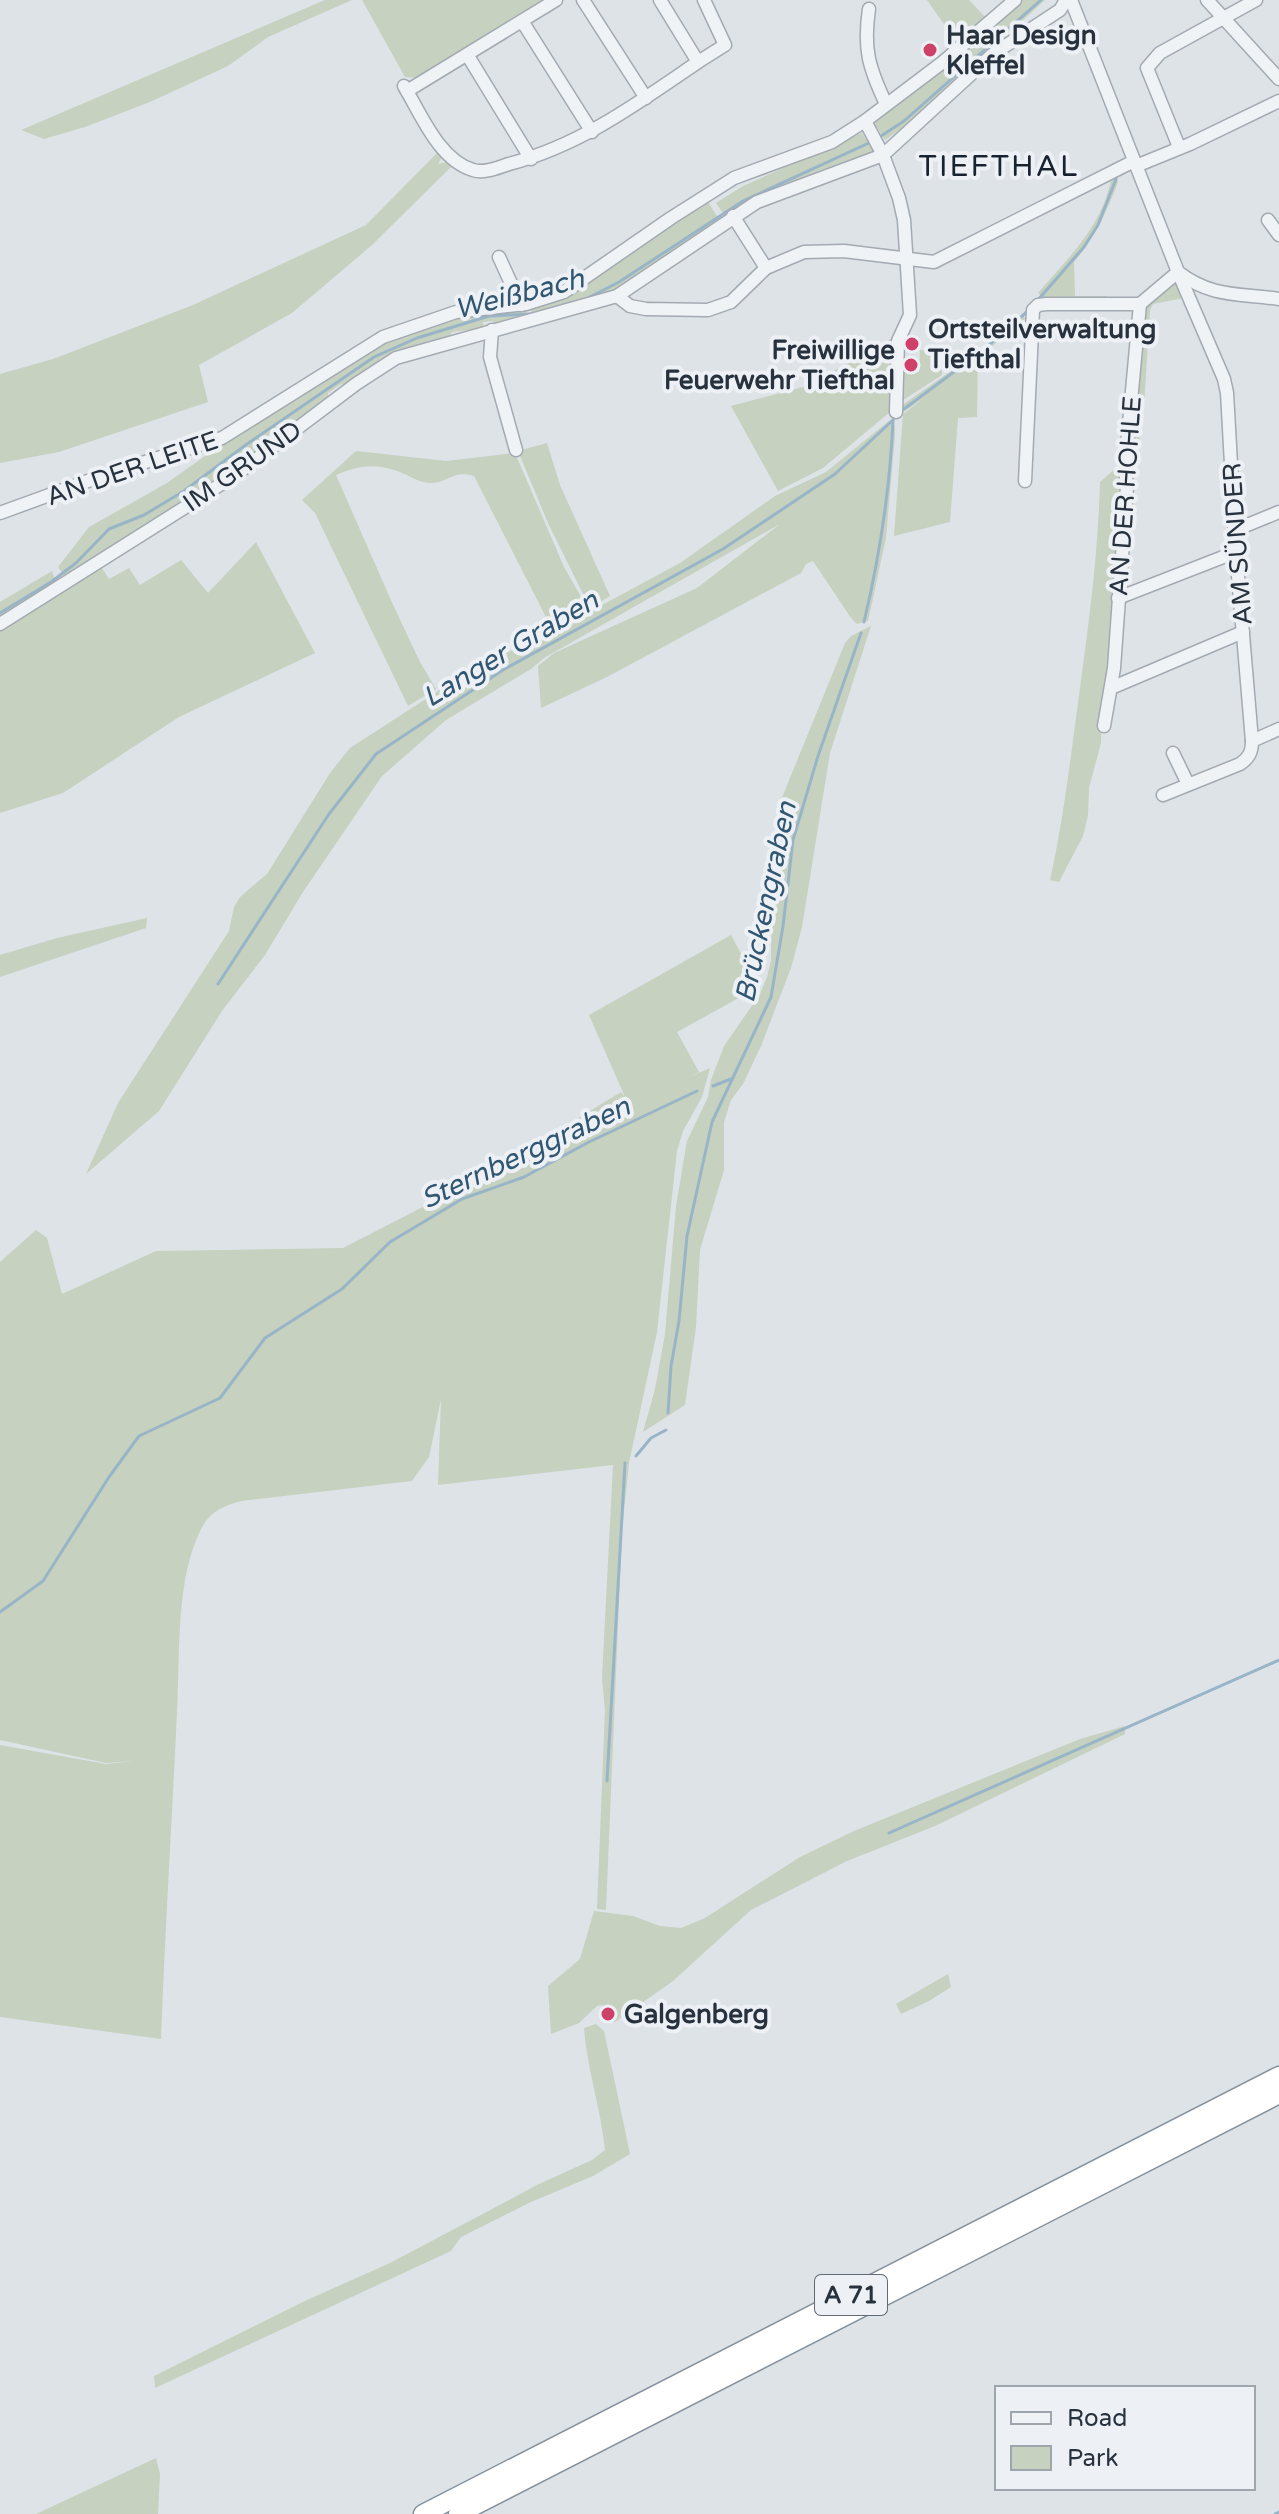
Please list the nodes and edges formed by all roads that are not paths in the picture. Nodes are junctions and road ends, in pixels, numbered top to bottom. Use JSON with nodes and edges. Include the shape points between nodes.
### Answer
{"nodes":[{"id":1,"x":556,"y":0,"type":"edge"},
{"id":2,"x":583,"y":0,"type":"edge"},
{"id":3,"x":660,"y":0,"type":"edge"},
{"id":4,"x":704,"y":0,"type":"edge"},
{"id":5,"x":1015,"y":0,"type":"edge"},
{"id":6,"x":1069,"y":0,"type":"edge"},
{"id":7,"x":1207,"y":0,"type":"edge"},
{"id":8,"x":1256,"y":0,"type":"edge"},
{"id":9,"x":869,"y":9,"type":"dead end"},
{"id":10,"x":1222,"y":17,"type":"junction"},
{"id":11,"x":522,"y":21,"type":"junction"},
{"id":12,"x":468,"y":56,"type":"junction"},
{"id":13,"x":698,"y":62,"type":"junction"},
{"id":14,"x":1279,"y":79,"type":"edge"},
{"id":15,"x":646,"y":98,"type":"junction"},
{"id":16,"x":1279,"y":101,"type":"edge"},
{"id":17,"x":886,"y":104,"type":"junction"},
{"id":18,"x":867,"y":124,"type":"junction"},
{"id":19,"x":592,"y":132,"type":"junction"},
{"id":20,"x":1179,"y":147,"type":"junction"},
{"id":21,"x":880,"y":150,"type":"junction"},
{"id":22,"x":531,"y":159,"type":"junction"},
{"id":23,"x":1135,"y":163,"type":"junction"},
{"id":24,"x":733,"y":216,"type":"junction"},
{"id":25,"x":1268,"y":220,"type":"dead end"},
{"id":26,"x":1279,"y":235,"type":"edge"},
{"id":27,"x":499,"y":257,"type":"dead end"},
{"id":28,"x":908,"y":261,"type":"junction"},
{"id":29,"x":766,"y":268,"type":"junction"},
{"id":30,"x":1178,"y":272,"type":"junction"},
{"id":31,"x":617,"y":296,"type":"junction"},
{"id":32,"x":1279,"y":299,"type":"edge"},
{"id":33,"x":1140,"y":304,"type":"junction"},
{"id":34,"x":521,"y":305,"type":"junction"},
{"id":35,"x":492,"y":330,"type":"junction"},
{"id":36,"x":896,"y":412,"type":"dead end"},
{"id":37,"x":516,"y":450,"type":"dead end"},
{"id":38,"x":1025,"y":481,"type":"dead end"},
{"id":39,"x":1279,"y":512,"type":"edge"},
{"id":40,"x":0,"y":513,"type":"edge"},
{"id":41,"x":1235,"y":530,"type":"junction"},
{"id":42,"x":1236,"y":552,"type":"junction"},
{"id":43,"x":1118,"y":598,"type":"junction"},
{"id":44,"x":0,"y":624,"type":"edge"},
{"id":45,"x":1243,"y":632,"type":"junction"},
{"id":46,"x":1111,"y":688,"type":"junction"},
{"id":47,"x":1104,"y":726,"type":"dead end"},
{"id":48,"x":1279,"y":729,"type":"edge"},
{"id":49,"x":1252,"y":741,"type":"junction"},
{"id":50,"x":1173,"y":753,"type":"dead end"},
{"id":51,"x":1188,"y":784,"type":"junction"},
{"id":52,"x":1163,"y":795,"type":"dead end"},
{"id":53,"x":1279,"y":2076,"type":"edge"},
{"id":54,"x":1279,"y":2094,"type":"edge"},
{"id":55,"x":423,"y":2514,"type":"edge"},
{"id":56,"x":458,"y":2514,"type":"edge"}],
"edges":[{"from":1,"to":11,"type":"street"},
{"from":2,"to":15,"type":"street"},
{"from":3,"to":13,"type":"street"},
{"from":4,"to":13,"type":"street","via":[[725,45]]},
{"from":5,"to":17,"type":"street","name":"AN DER LEITE"},
{"from":6,"to":21,"type":"street","via":[[993,54]]},
{"from":6,"to":23,"type":"street","name":"AM SÜNDER"},
{"from":7,"to":10,"type":"street"},
{"from":8,"to":10,"type":"street"},
{"from":9,"to":17,"type":"street","via":[[868,60]]},
{"from":10,"to":14,"type":"street"},
{"from":10,"to":20,"type":"street","via":[[1160,53],[1147,68]]},
{"from":11,"to":12,"type":"street"},
{"from":11,"to":19,"type":"street"},
{"from":12,"to":22,"type":"street"},
{"from":12,"to":22,"type":"street","via":[[406,88],[444,150],[472,170]]},
{"from":13,"to":15,"type":"street"},
{"from":15,"to":19,"type":"street"},
{"from":16,"to":20,"type":"street"},
{"from":17,"to":18,"type":"street","name":"AN DER LEITE"},
{"from":18,"to":21,"type":"street"},
{"from":18,"to":34,"type":"street","name":"AN DER LEITE","via":[[734,178],[564,292]]},
{"from":19,"to":22,"type":"street"},
{"from":20,"to":23,"type":"street"},
{"from":21,"to":24,"type":"street","name":"IM GRUND"},
{"from":21,"to":28,"type":"street","via":[[902,209]]},
{"from":23,"to":28,"type":"street","via":[[934,262]]},
{"from":23,"to":30,"type":"street","name":"AM SÜNDER"},
{"from":24,"to":29,"type":"street"},
{"from":24,"to":31,"type":"street","name":"IM GRUND"},
{"from":25,"to":26,"type":"street"},
{"from":27,"to":34,"type":"street"},
{"from":28,"to":29,"type":"street","via":[[819,250]]},
{"from":28,"to":36,"type":"street","via":[[910,315],[898,341]]},
{"from":29,"to":31,"type":"street","via":[[731,302],[708,310],[646,309]]},
{"from":30,"to":32,"type":"street","via":[[1214,291]]},
{"from":30,"to":33,"type":"street"},
{"from":30,"to":41,"type":"street","name":"AM SÜNDER","via":[[1224,379]]},
{"from":31,"to":35,"type":"street","name":"IM GRUND"},
{"from":33,"to":38,"type":"street","via":[[1046,304],[1033,310]]},
{"from":33,"to":43,"type":"street","name":"AN DER HOHLE"},
{"from":34,"to":40,"type":"street","name":"AN DER LEITE","via":[[456,312],[383,337],[222,438]]},
{"from":35,"to":37,"type":"street","via":[[490,357]]},
{"from":35,"to":44,"type":"street","name":"IM GRUND","via":[[384,365],[238,473]]},
{"from":39,"to":41,"type":"street"},
{"from":41,"to":42,"type":"street","name":"AM SÜNDER"},
{"from":42,"to":43,"type":"street"},
{"from":42,"to":45,"type":"street","name":"AM SÜNDER"},
{"from":43,"to":46,"type":"street","name":"AN DER HOHLE"},
{"from":45,"to":46,"type":"street"},
{"from":45,"to":49,"type":"street","name":"AM SÜNDER"},
{"from":46,"to":47,"type":"street","name":"AN DER HOHLE"},
{"from":48,"to":49,"type":"street"},
{"from":49,"to":51,"type":"street","via":[[1248,759]]},
{"from":50,"to":51,"type":"street"},
{"from":51,"to":52,"type":"street"},
{"from":53,"to":55,"type":"highway","number":"A 71"},
{"from":54,"to":56,"type":"highway","number":"A 71"}]}
